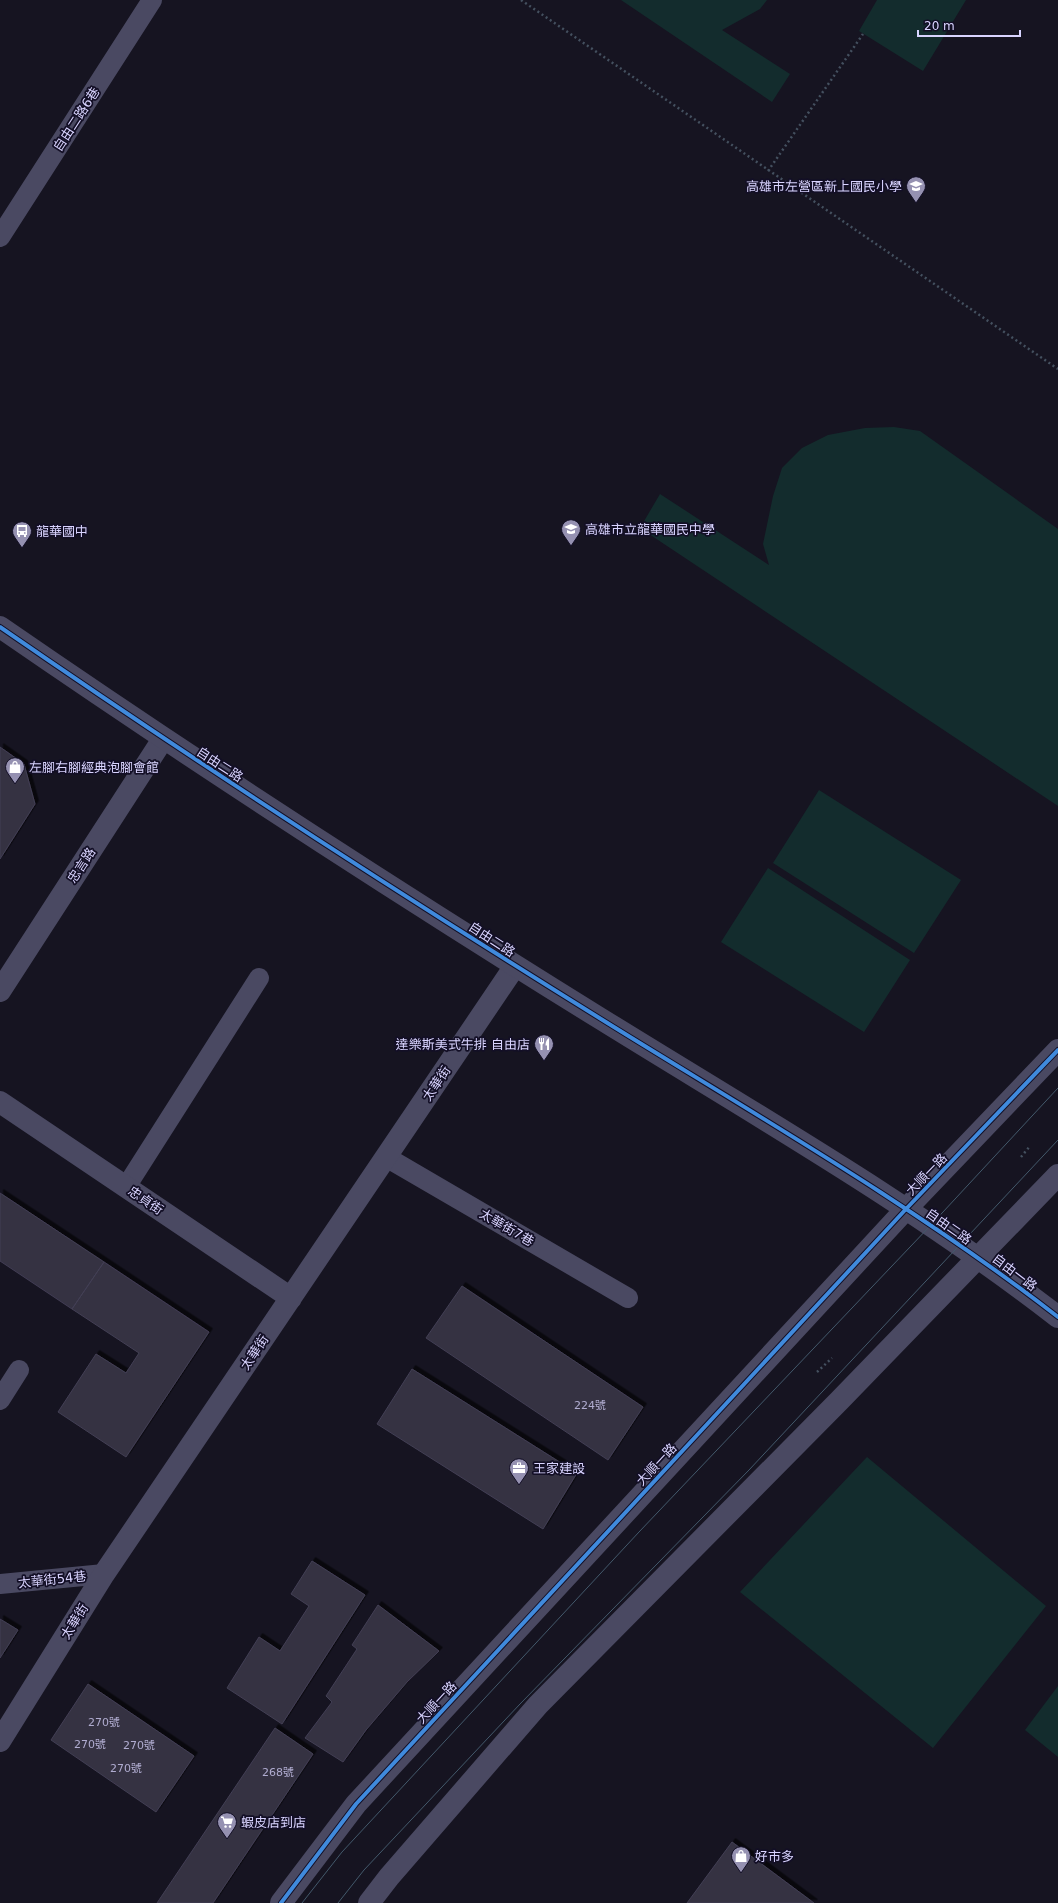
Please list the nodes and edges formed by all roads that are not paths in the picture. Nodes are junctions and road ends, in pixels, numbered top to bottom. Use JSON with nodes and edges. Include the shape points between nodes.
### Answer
{"nodes":[{"id":1,"x":152,"y":0,"type":"edge"},
{"id":2,"x":0,"y":237,"type":"edge"},
{"id":3,"x":0,"y":628,"type":"edge"},
{"id":4,"x":163,"y":739,"type":"junction"},
{"id":5,"x":515,"y":966,"type":"junction"},
{"id":6,"x":259,"y":978,"type":"dead end"},
{"id":7,"x":0,"y":991,"type":"edge"},
{"id":8,"x":1058,"y":1050,"type":"edge"},
{"id":9,"x":0,"y":1102,"type":"edge"},
{"id":10,"x":386,"y":1156,"type":"junction"},
{"id":11,"x":1058,"y":1175,"type":"edge"},
{"id":12,"x":126,"y":1186,"type":"junction"},
{"id":13,"x":906,"y":1209,"type":"junction"},
{"id":14,"x":979,"y":1258,"type":"junction"},
{"id":15,"x":291,"y":1298,"type":"junction"},
{"id":16,"x":628,"y":1298,"type":"dead end"},
{"id":17,"x":1058,"y":1317,"type":"edge"},
{"id":18,"x":19,"y":1370,"type":"dead end"},
{"id":19,"x":0,"y":1400,"type":"edge"},
{"id":20,"x":104,"y":1574,"type":"junction"},
{"id":21,"x":0,"y":1584,"type":"edge"},
{"id":22,"x":0,"y":1741,"type":"edge"},
{"id":23,"x":281,"y":1903,"type":"edge"},
{"id":24,"x":369,"y":1903,"type":"edge"}],
"edges":[{"from":1,"to":2,"type":"lane","name":"自由二路6巷"},
{"from":3,"to":4,"type":"street","name":"自由二路"},
{"from":4,"to":5,"type":"street","name":"自由二路"},
{"from":4,"to":7,"type":"street","name":"忠言路"},
{"from":5,"to":10,"type":"street","name":"太華街"},
{"from":5,"to":13,"type":"street","name":"自由二路"},
{"from":6,"to":12,"type":"lane"},
{"from":8,"to":13,"type":"street","name":"大順一路"},
{"from":9,"to":12,"type":"street","name":"忠貞街"},
{"from":10,"to":15,"type":"street","name":"太華街"},
{"from":10,"to":16,"type":"lane","name":"太華街7巷"},
{"from":11,"to":14,"type":"street"},
{"from":12,"to":15,"type":"street","name":"忠貞街"},
{"from":13,"to":14,"type":"street","name":"自由二路"},
{"from":13,"to":23,"type":"street","name":"大順一路","via":[[356,1804]]},
{"from":14,"to":17,"type":"street","name":"自由一路"},
{"from":14,"to":24,"type":"street","via":[[538,1705]]},
{"from":15,"to":20,"type":"street","name":"太華街"},
{"from":18,"to":19,"type":"lane"},
{"from":20,"to":21,"type":"lane","name":"太華街54巷"},
{"from":20,"to":22,"type":"street","name":"太華街"}]}
